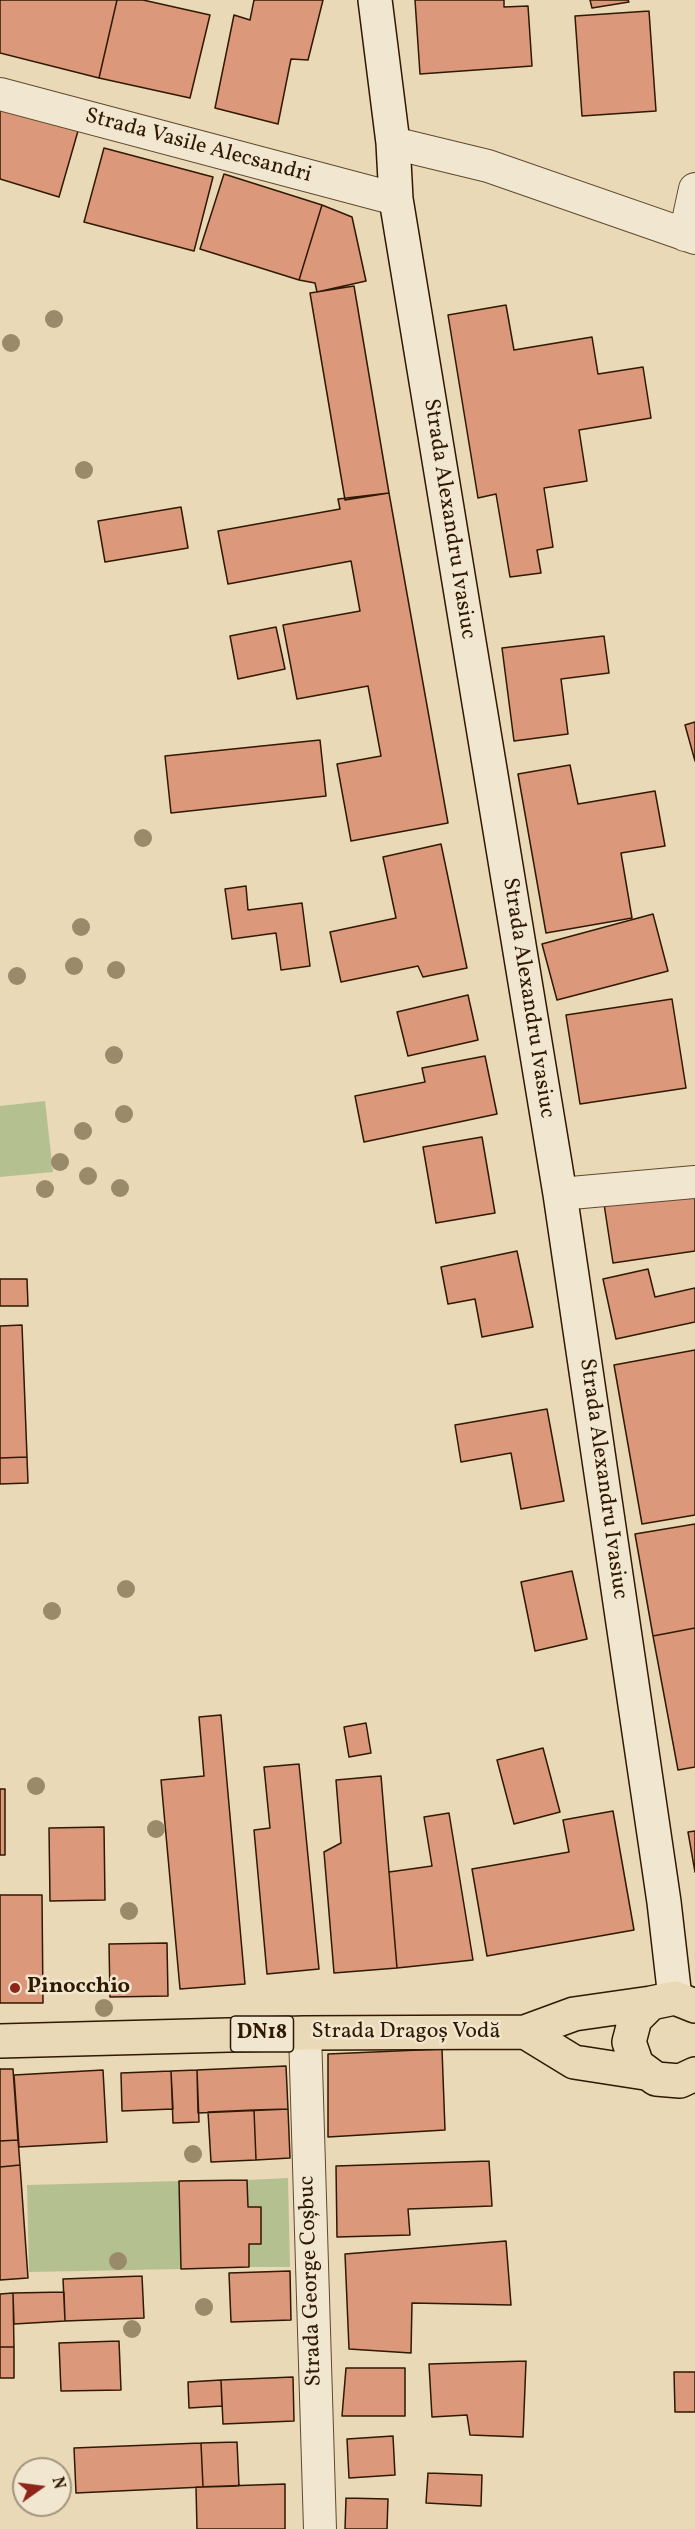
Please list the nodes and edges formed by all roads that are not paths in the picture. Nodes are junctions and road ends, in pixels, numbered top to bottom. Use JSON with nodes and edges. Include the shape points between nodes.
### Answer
{"nodes":[{"id":1,"x":375,"y":0,"type":"edge"},
{"id":2,"x":0,"y":94,"type":"edge"},
{"id":3,"x":393,"y":143,"type":"junction"},
{"id":4,"x":695,"y":189,"type":"edge"},
{"id":5,"x":396,"y":199,"type":"junction"},
{"id":6,"x":690,"y":236,"type":"edge"},
{"id":7,"x":695,"y":1182,"type":"edge"},
{"id":8,"x":560,"y":1194,"type":"junction"},
{"id":9,"x":674,"y":2002,"type":"edge"},
{"id":10,"x":525,"y":2032,"type":"junction"},
{"id":11,"x":305,"y":2033,"type":"junction"},
{"id":12,"x":0,"y":2041,"type":"edge"},
{"id":13,"x":645,"y":2073,"type":"junction"},
{"id":14,"x":695,"y":2074,"type":"edge"},
{"id":15,"x":320,"y":2529,"type":"edge"}],
"edges":[{"from":1,"to":3,"type":"main road","name":"Strada Alexandru Ivasiuc"},
{"from":2,"to":5,"type":"street","name":"Strada Vasile Alecsandri"},
{"from":3,"to":5,"type":"main road","name":"Strada Alexandru Ivasiuc"},
{"from":3,"to":6,"type":"street","via":[[488,166]]},
{"from":4,"to":6,"type":"street"},
{"from":5,"to":8,"type":"main road","name":"Strada Alexandru Ivasiuc"},
{"from":7,"to":8,"type":"street"},
{"from":8,"to":9,"type":"main road","name":"Strada Alexandru Ivasiuc","via":[[662,1890]]},
{"from":9,"to":10,"type":"main road","name":"Strada Dragoș Vodă","number":"DN18","via":[[574,2014]]},
{"from":9,"to":13,"type":"main road","via":[[638,2014],[630,2030],[631,2054]]},
{"from":10,"to":11,"type":"main road","name":"Strada Dragoș Vodă","number":"DN18"},
{"from":10,"to":13,"type":"main road","name":"Strada Dragoș Vodă","via":[[574,2062]]},
{"from":11,"to":12,"type":"main road","name":"Strada Dragoș Vodă","number":"DN18"},
{"from":11,"to":15,"type":"street","name":"Strada George Coșbuc"},
{"from":13,"to":14,"type":"main road","name":"Strada Dragoș Vodă","via":[[668,2082]]}]}
